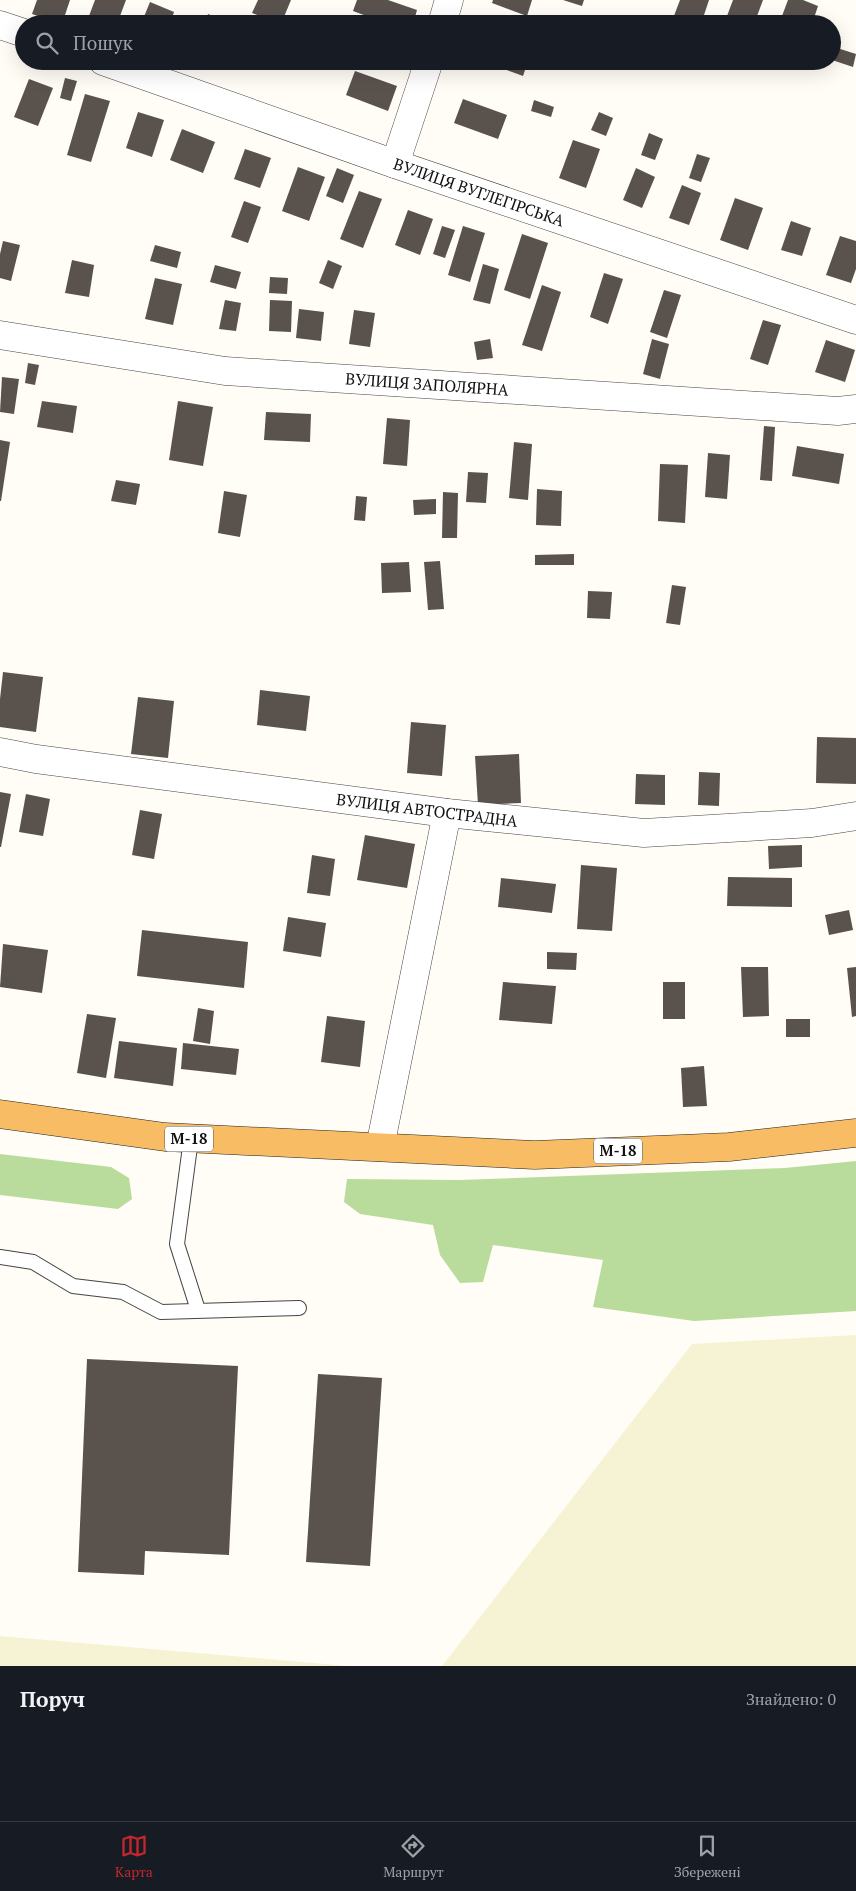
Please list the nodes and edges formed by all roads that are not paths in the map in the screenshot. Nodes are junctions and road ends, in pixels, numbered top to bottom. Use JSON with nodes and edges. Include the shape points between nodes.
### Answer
{"nodes":[{"id":1,"x":449,"y":0,"type":"edge"},
{"id":2,"x":445,"y":15,"type":"edge"},
{"id":3,"x":0,"y":25,"type":"edge"},
{"id":4,"x":15,"y":31,"type":"edge"},
{"id":5,"x":129,"y":70,"type":"edge"},
{"id":6,"x":426,"y":70,"type":"edge"},
{"id":7,"x":395,"y":164,"type":"junction"},
{"id":8,"x":856,"y":320,"type":"edge"},
{"id":9,"x":0,"y":335,"type":"edge"},
{"id":10,"x":856,"y":409,"type":"edge"},
{"id":11,"x":0,"y":752,"type":"edge"},
{"id":12,"x":447,"y":814,"type":"junction"},
{"id":13,"x":856,"y":816,"type":"edge"},
{"id":14,"x":0,"y":1114,"type":"edge"},
{"id":15,"x":856,"y":1133,"type":"edge"},
{"id":16,"x":191,"y":1139,"type":"junction"},
{"id":17,"x":380,"y":1147,"type":"junction"},
{"id":18,"x":0,"y":1257,"type":"edge"},
{"id":19,"x":300,"y":1308,"type":"dead end"},
{"id":20,"x":198,"y":1310,"type":"junction"}],
"edges":[{"from":1,"to":2,"type":"street"},
{"from":3,"to":4,"type":"street"},
{"from":5,"to":7,"type":"street","name":"ВУЛИЦЯ ВУГЛЕГІРСЬКА"},
{"from":6,"to":7,"type":"street"},
{"from":7,"to":8,"type":"street","name":"ВУЛИЦЯ ВУГЛЕГІРСЬКА"},
{"from":9,"to":10,"type":"street","name":"ВУЛИЦЯ ЗАПОЛЯРНА","via":[[225,371],[838,411]]},
{"from":11,"to":12,"type":"street","name":"ВУЛИЦЯ АВТОСТРАДНА"},
{"from":12,"to":13,"type":"street","name":"ВУЛИЦЯ АВТОСТРАДНА","via":[[644,833],[812,823]]},
{"from":12,"to":17,"type":"street"},
{"from":14,"to":16,"type":"highway","number":"М-18"},
{"from":15,"to":17,"type":"highway","number":"М-18","via":[[729,1147],[535,1155]]},
{"from":16,"to":17,"type":"highway","number":"М-18"},
{"from":16,"to":20,"type":"lane","via":[[177,1244]]},
{"from":18,"to":20,"type":"lane","via":[[33,1262],[73,1286],[123,1292],[162,1312]]},
{"from":19,"to":20,"type":"lane"}]}
